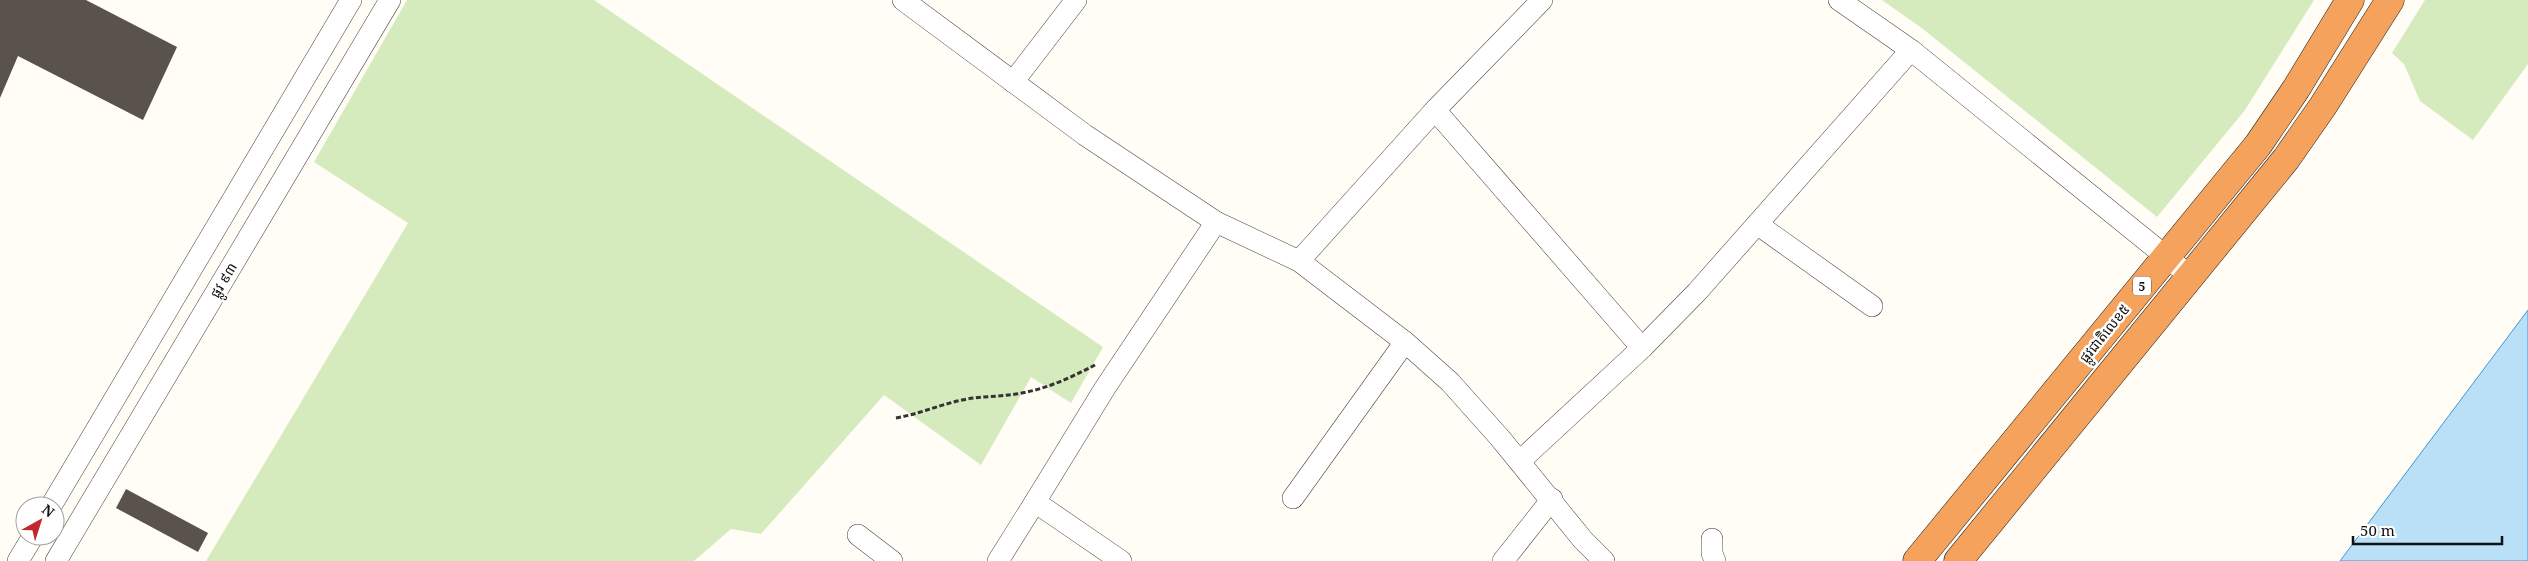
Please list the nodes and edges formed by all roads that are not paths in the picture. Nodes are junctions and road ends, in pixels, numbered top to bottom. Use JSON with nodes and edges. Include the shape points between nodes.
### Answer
{"nodes":[{"id":1,"x":351,"y":0,"type":"edge"},
{"id":2,"x":390,"y":0,"type":"edge"},
{"id":3,"x":903,"y":0,"type":"edge"},
{"id":4,"x":1076,"y":0,"type":"edge"},
{"id":5,"x":1839,"y":0,"type":"edge"},
{"id":6,"x":2350,"y":0,"type":"edge"},
{"id":7,"x":2390,"y":0,"type":"edge"},
{"id":8,"x":1540,"y":1,"type":"edge"},
{"id":9,"x":1911,"y":50,"type":"junction"},
{"id":10,"x":1013,"y":82,"type":"junction"},
{"id":11,"x":1435,"y":110,"type":"junction"},
{"id":12,"x":1216,"y":222,"type":"junction"},
{"id":13,"x":1757,"y":224,"type":"junction"},
{"id":14,"x":2166,"y":256,"type":"junction"},
{"id":15,"x":1299,"y":261,"type":"junction"},
{"id":16,"x":2190,"y":276,"type":"junction"},
{"id":17,"x":1872,"y":306,"type":"dead end"},
{"id":18,"x":1405,"y":342,"type":"junction"},
{"id":19,"x":1642,"y":348,"type":"junction"},
{"id":20,"x":1520,"y":461,"type":"junction"},
{"id":21,"x":57,"y":496,"type":"edge"},
{"id":22,"x":1293,"y":498,"type":"dead end"},
{"id":23,"x":1552,"y":499,"type":"junction"},
{"id":24,"x":1035,"y":502,"type":"junction"},
{"id":25,"x":858,"y":535,"type":"dead end"},
{"id":26,"x":1712,"y":539,"type":"dead end"},
{"id":27,"x":27,"y":546,"type":"edge"},
{"id":28,"x":18,"y":561,"type":"edge"},
{"id":29,"x":56,"y":561,"type":"edge"},
{"id":30,"x":892,"y":561,"type":"edge"},
{"id":31,"x":998,"y":561,"type":"edge"},
{"id":32,"x":1121,"y":561,"type":"edge"},
{"id":33,"x":1504,"y":561,"type":"edge"},
{"id":34,"x":1604,"y":561,"type":"edge"},
{"id":35,"x":1715,"y":561,"type":"edge"},
{"id":36,"x":1917,"y":561,"type":"edge"},
{"id":37,"x":1958,"y":561,"type":"edge"}],
"edges":[{"from":1,"to":21,"type":"street"},
{"from":2,"to":29,"type":"street","name":"ផ្លូវ ៩៣"},
{"from":3,"to":10,"type":"street"},
{"from":4,"to":10,"type":"street"},
{"from":5,"to":9,"type":"street"},
{"from":6,"to":14,"type":"highway","name":"ផ្លូវជាតិលេខ៥","number":"5","via":[[2258,144]]},
{"from":7,"to":16,"type":"highway","number":"5","via":[[2286,159]]},
{"from":8,"to":11,"type":"street"},
{"from":9,"to":13,"type":"street"},
{"from":9,"to":14,"type":"street"},
{"from":10,"to":12,"type":"street","via":[[1085,135]]},
{"from":11,"to":15,"type":"street"},
{"from":11,"to":19,"type":"street"},
{"from":12,"to":15,"type":"street"},
{"from":12,"to":24,"type":"street","via":[[1105,388]]},
{"from":13,"to":17,"type":"street"},
{"from":13,"to":19,"type":"street"},
{"from":14,"to":16,"type":"street"},
{"from":14,"to":36,"type":"highway","name":"ផ្លូវជាតិលេខ៥","number":"5"},
{"from":15,"to":18,"type":"street"},
{"from":16,"to":37,"type":"highway","number":"5"},
{"from":18,"to":20,"type":"street","via":[[1450,382]]},
{"from":18,"to":22,"type":"street"},
{"from":19,"to":20,"type":"street"},
{"from":20,"to":23,"type":"street"},
{"from":23,"to":33,"type":"street"},
{"from":23,"to":34,"type":"street","via":[[1583,540]]},
{"from":24,"to":31,"type":"street"},
{"from":24,"to":32,"type":"street"},
{"from":25,"to":30,"type":"street"},
{"from":26,"to":35,"type":"street"},
{"from":27,"to":28,"type":"street"}]}
